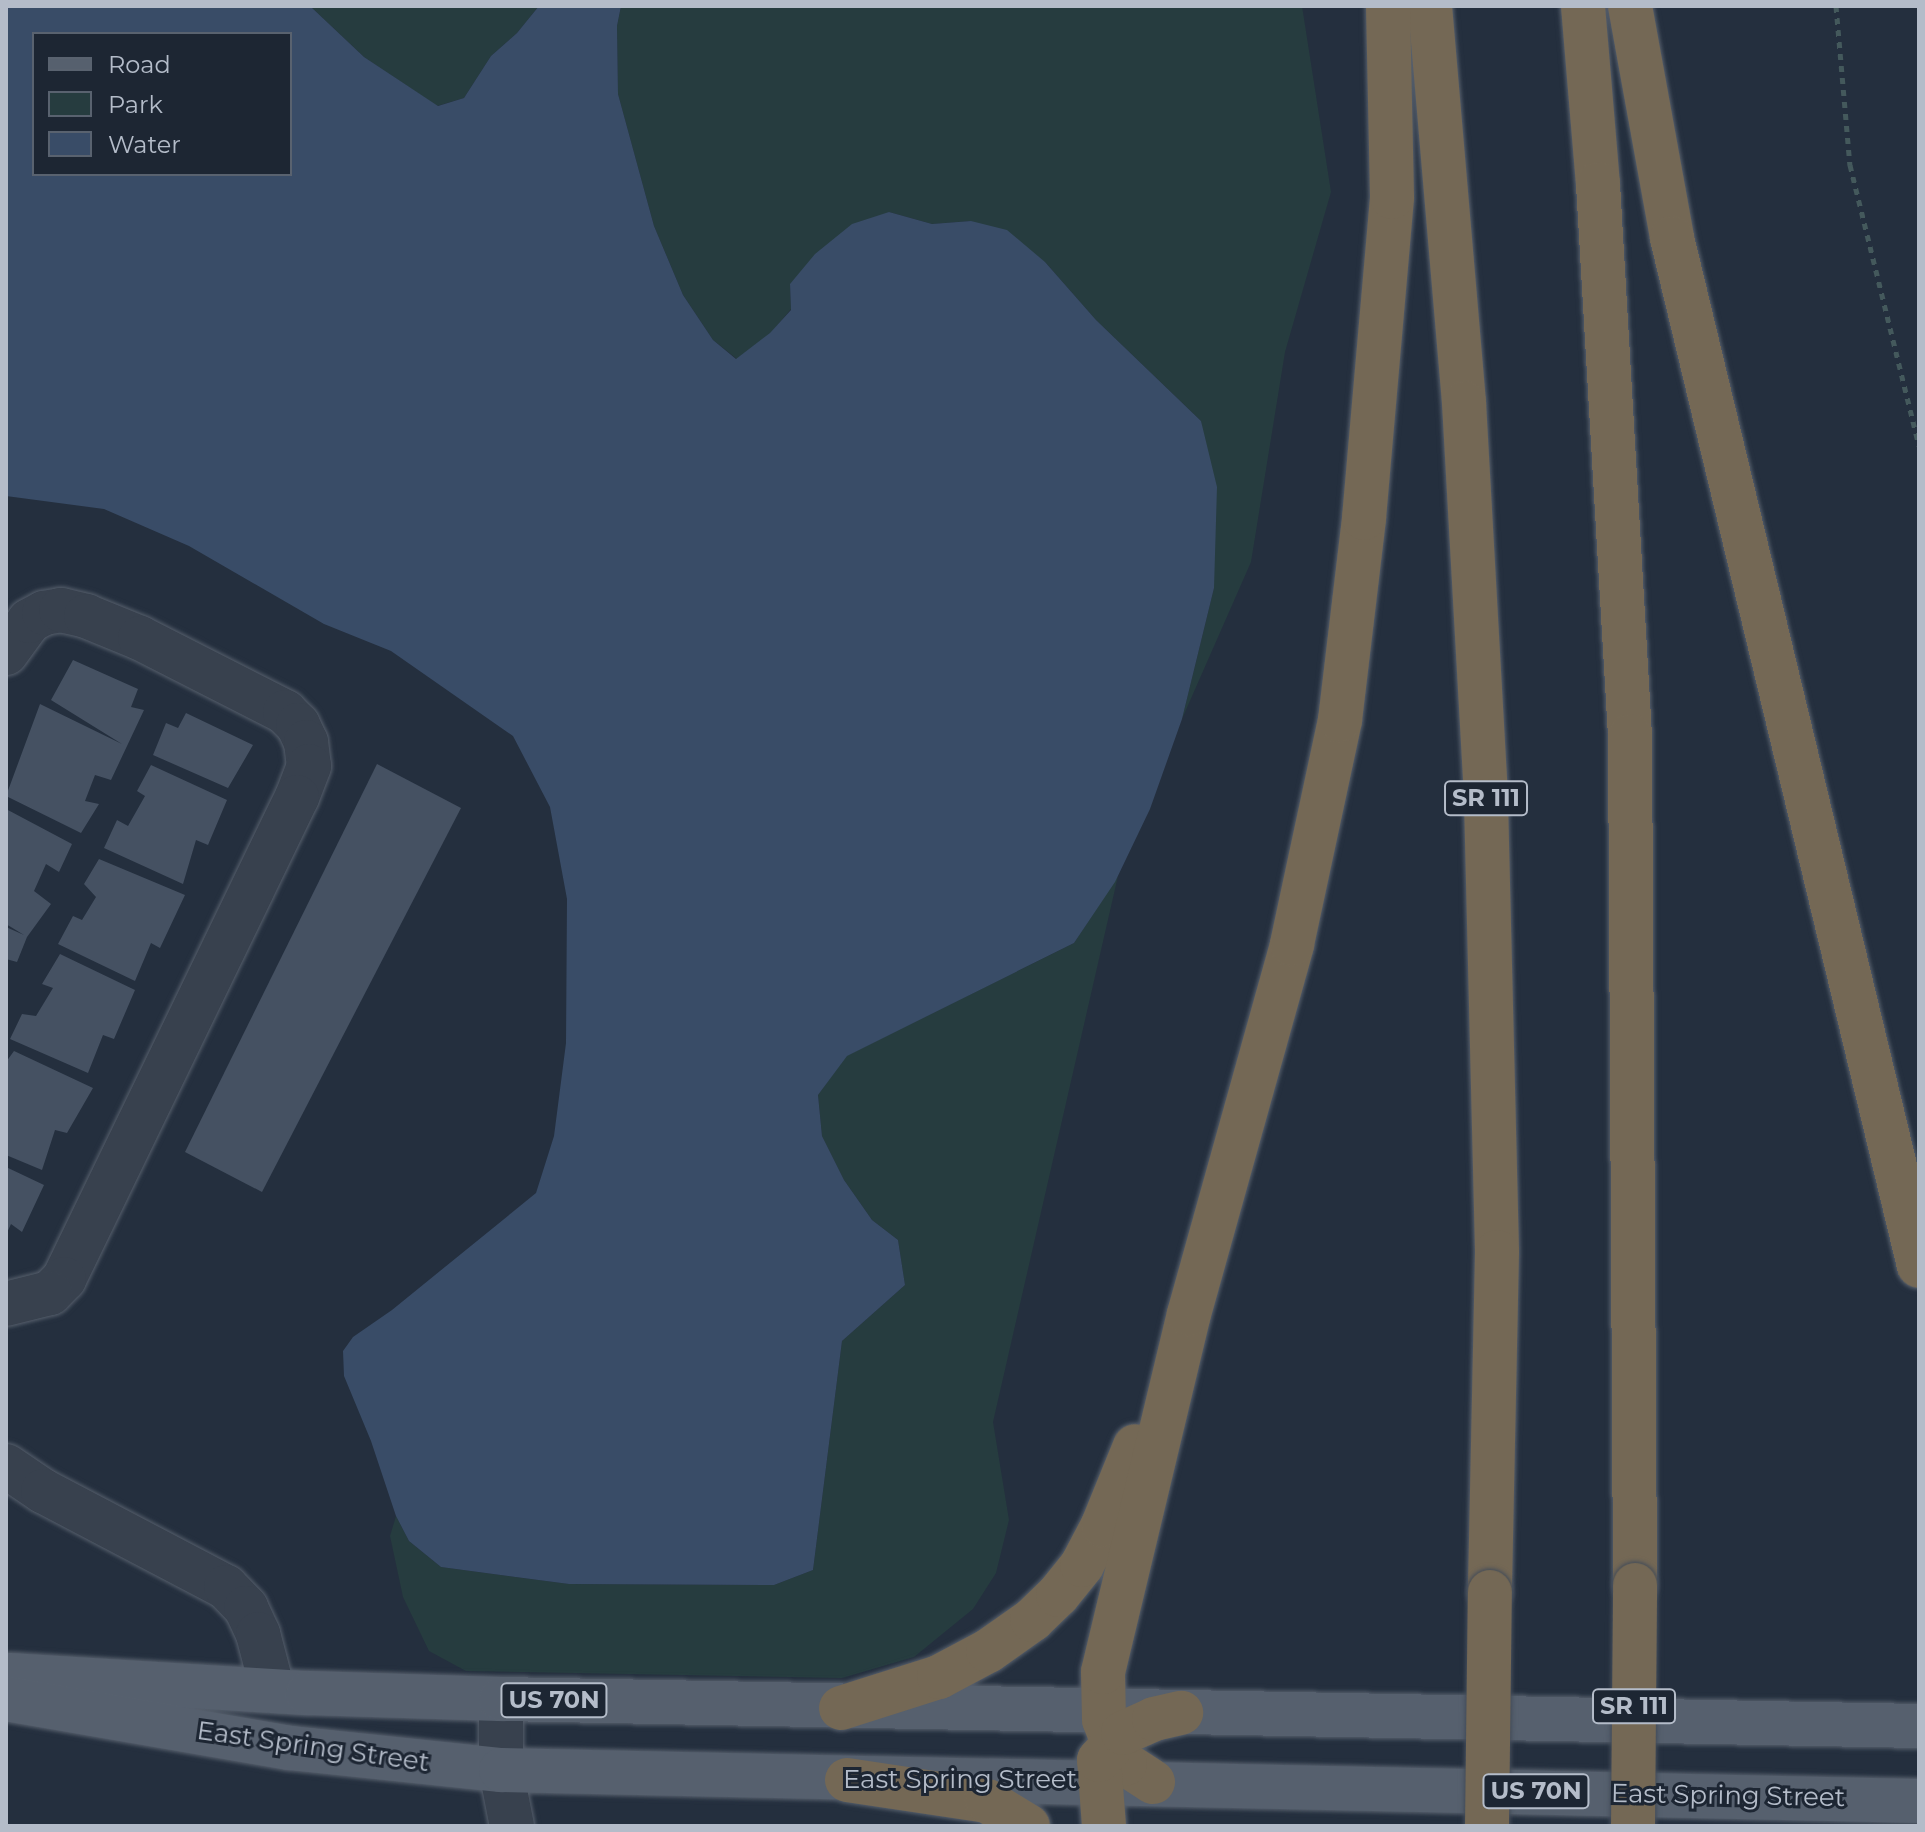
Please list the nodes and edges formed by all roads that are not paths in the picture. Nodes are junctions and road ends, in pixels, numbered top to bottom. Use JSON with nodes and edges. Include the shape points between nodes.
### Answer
{"nodes":[{"id":1,"x":1388,"y":6,"type":"edge"},
{"id":2,"x":1430,"y":6,"type":"edge"},
{"id":3,"x":1583,"y":6,"type":"edge"},
{"id":4,"x":1630,"y":6,"type":"edge"},
{"id":5,"x":6,"y":653,"type":"edge"},
{"id":6,"x":1919,"y":1266,"type":"edge"},
{"id":7,"x":6,"y":1304,"type":"edge"},
{"id":8,"x":1189,"y":1314,"type":"junction"},
{"id":9,"x":6,"y":1466,"type":"edge"},
{"id":10,"x":6,"y":1674,"type":"edge"},
{"id":11,"x":273,"y":1691,"type":"junction"},
{"id":12,"x":6,"y":1699,"type":"edge"},
{"id":13,"x":501,"y":1699,"type":"junction"},
{"id":14,"x":841,"y":1708,"type":"junction"},
{"id":15,"x":1181,"y":1713,"type":"joint"},
{"id":16,"x":1919,"y":1726,"type":"edge"},
{"id":17,"x":1105,"y":1745,"type":"junction"},
{"id":18,"x":501,"y":1770,"type":"junction"},
{"id":19,"x":847,"y":1780,"type":"junction"},
{"id":20,"x":1153,"y":1782,"type":"joint"},
{"id":21,"x":1919,"y":1801,"type":"edge"},
{"id":22,"x":512,"y":1826,"type":"edge"},
{"id":23,"x":1028,"y":1826,"type":"edge"},
{"id":24,"x":1104,"y":1826,"type":"edge"},
{"id":25,"x":1487,"y":1826,"type":"edge"},
{"id":26,"x":1633,"y":1826,"type":"edge"}],
"edges":[{"from":1,"to":8,"type":"highway","via":[[1392,197],[1340,720],[1292,944]]},
{"from":2,"to":25,"type":"highway","number":"SR 111","bridge":true,"via":[[1464,403],[1486,801],[1497,1252]]},
{"from":3,"to":26,"type":"highway","number":"SR 111","bridge":true,"via":[[1630,736]]},
{"from":4,"to":6,"type":"highway","via":[[1672,238]]},
{"from":5,"to":7,"type":"street","via":[[29,621],[44,613],[61,610],[86,616],[285,712],[306,742],[309,766],[64,1279],[50,1293]]},
{"from":8,"to":14,"type":"highway","via":[[1103,1525],[1058,1595],[988,1651],[939,1677]]},
{"from":8,"to":17,"type":"highway","via":[[1103,1672]]},
{"from":9,"to":11,"type":"street","via":[[43,1491],[226,1587],[246,1608],[258,1634]]},
{"from":10,"to":11,"type":"main road","name":"East Spring Street","number":"US 70N"},
{"from":11,"to":13,"type":"main road","name":"East Spring Street","number":"US 70N"},
{"from":12,"to":18,"type":"main road","name":"East Spring Street","via":[[290,1748]]},
{"from":13,"to":14,"type":"main road","name":"East Spring Street","number":"US 70N"},
{"from":13,"to":18,"type":"street"},
{"from":14,"to":17,"type":"main road","name":"East Spring Street","number":"US 70N"},
{"from":15,"to":16,"type":"main road"},
{"from":15,"to":17,"type":"highway","via":[[1154,1719]]},
{"from":17,"to":19,"type":"main road","name":"East Spring Street"},
{"from":17,"to":20,"type":"highway"},
{"from":17,"to":24,"type":"highway"},
{"from":18,"to":19,"type":"main road","name":"East Spring Street"},
{"from":18,"to":22,"type":"street"},
{"from":19,"to":23,"type":"highway","via":[[987,1801]]},
{"from":20,"to":21,"type":"main road","name":"East Spring Street","number":"US 70N"}]}
